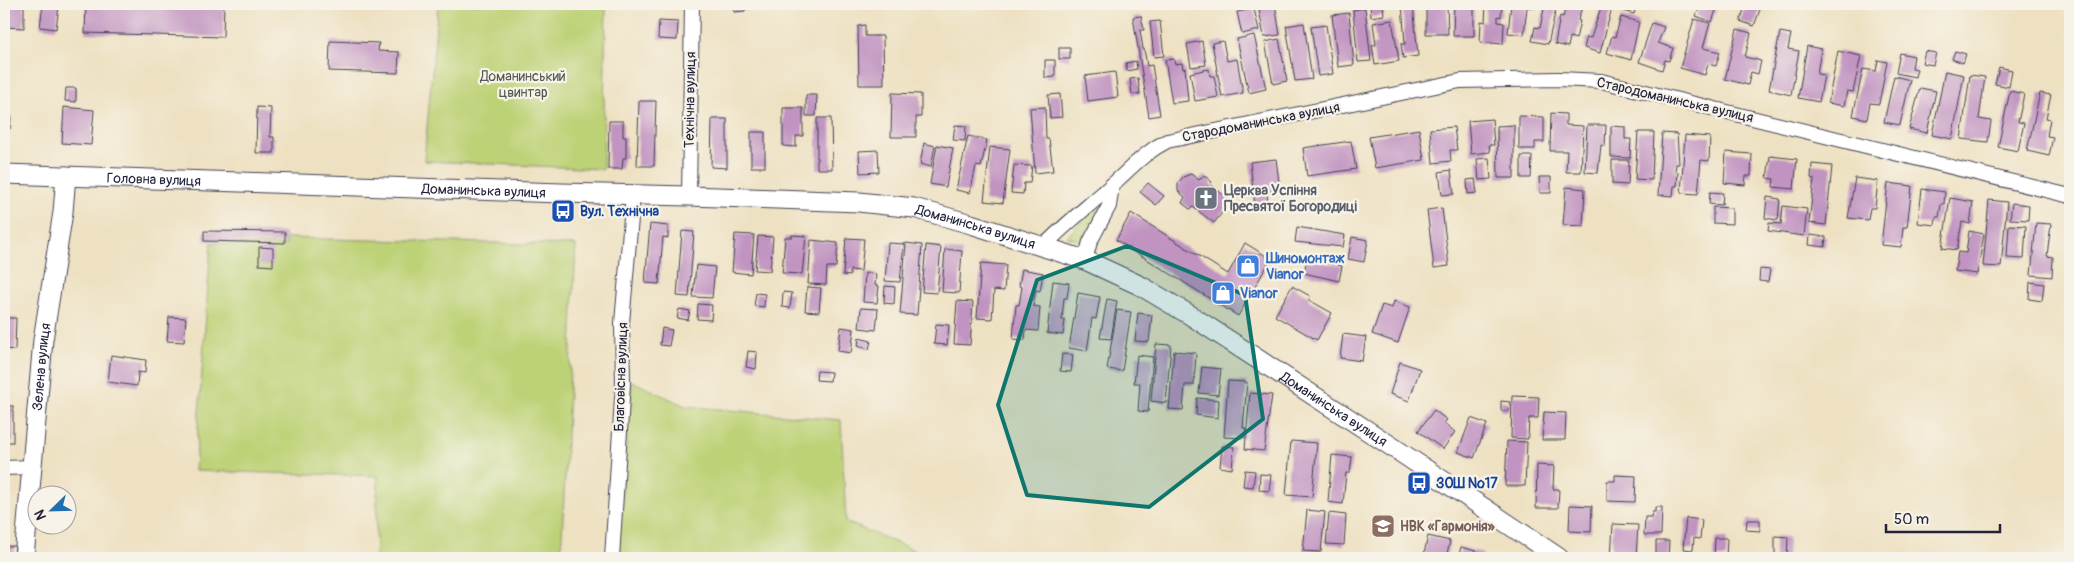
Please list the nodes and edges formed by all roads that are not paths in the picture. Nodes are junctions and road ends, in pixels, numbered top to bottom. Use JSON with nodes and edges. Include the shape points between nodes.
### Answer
{"nodes":[{"id":1,"x":692,"y":4,"type":"edge"},
{"id":2,"x":4,"y":174,"type":"edge"},
{"id":3,"x":66,"y":176,"type":"junction"},
{"id":4,"x":304,"y":184,"type":"joint"},
{"id":5,"x":1112,"y":185,"type":"junction"},
{"id":6,"x":633,"y":195,"type":"junction"},
{"id":7,"x":689,"y":196,"type":"junction"},
{"id":8,"x":2070,"y":196,"type":"edge"},
{"id":9,"x":1043,"y":247,"type":"junction"},
{"id":10,"x":1085,"y":260,"type":"junction"},
{"id":11,"x":31,"y":467,"type":"junction"},
{"id":12,"x":4,"y":468,"type":"edge"},
{"id":13,"x":24,"y":558,"type":"edge"},
{"id":14,"x":612,"y":558,"type":"edge"},
{"id":15,"x":1559,"y":558,"type":"edge"}],
"edges":[{"from":1,"to":7,"type":"street","name":"Технічна вулиця"},
{"from":2,"to":3,"type":"main road","name":"Головна вулиця"},
{"from":3,"to":4,"type":"main road","name":"Головна вулиця"},
{"from":3,"to":11,"type":"main road","name":"Зелена вулиця","via":[[43,340]]},
{"from":4,"to":6,"type":"main road","name":"Доманинська вулиця"},
{"from":5,"to":8,"type":"street","name":"Стародоманинська вулиця","via":[[1141,156],[1180,138],[1460,81],[1559,79],[1601,81]]},
{"from":5,"to":9,"type":"street","name":"Стародоманинська вулиця"},
{"from":5,"to":10,"type":"street","via":[[1109,206],[1090,242]]},
{"from":6,"to":7,"type":"main road","name":"Доманинська вулиця"},
{"from":6,"to":14,"type":"street","name":"Благовісна вулиця","via":[[622,323],[623,383]]},
{"from":7,"to":9,"type":"main road","name":"Доманинська вулиця","via":[[859,202],[914,208]]},
{"from":9,"to":10,"type":"main road","name":"Доманинська вулиця"},
{"from":10,"to":15,"type":"main road","name":"Доманинська вулиця","via":[[1141,286],[1190,315]]},
{"from":11,"to":12,"type":"street"},
{"from":11,"to":13,"type":"main road","name":"Зелена вулиця"}]}
